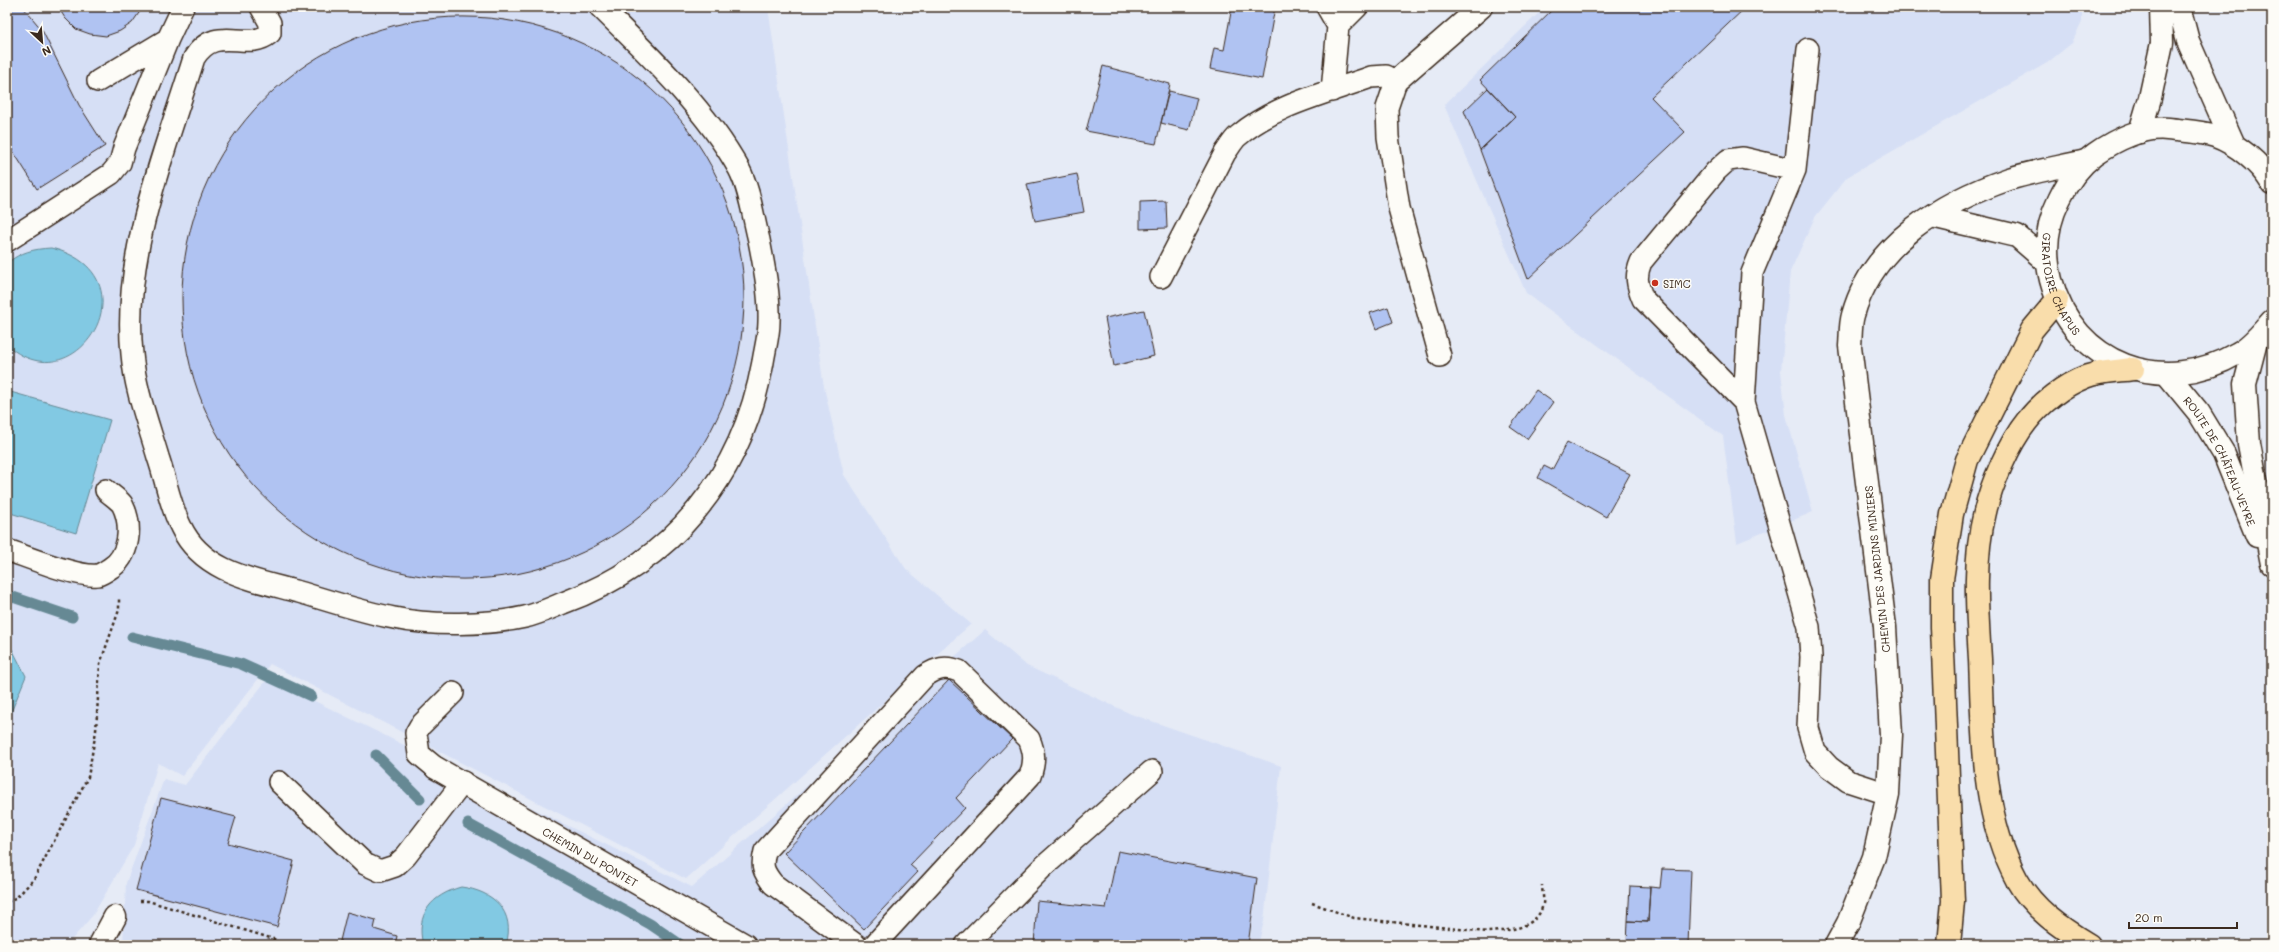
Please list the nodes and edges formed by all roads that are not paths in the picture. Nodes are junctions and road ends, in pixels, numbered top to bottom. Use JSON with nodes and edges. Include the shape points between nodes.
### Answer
{"nodes":[{"id":1,"x":183,"y":7,"type":"edge"},
{"id":2,"x":261,"y":7,"type":"edge"},
{"id":3,"x":600,"y":7,"type":"edge"},
{"id":4,"x":1327,"y":7,"type":"edge"},
{"id":5,"x":1357,"y":7,"type":"edge"},
{"id":6,"x":1481,"y":7,"type":"edge"},
{"id":7,"x":2161,"y":7,"type":"edge"},
{"id":8,"x":2179,"y":7,"type":"edge"},
{"id":9,"x":1338,"y":26,"type":"junction"},
{"id":10,"x":168,"y":39,"type":"junction"},
{"id":11,"x":1808,"y":50,"type":"dead end"},
{"id":12,"x":98,"y":81,"type":"dead end"},
{"id":13,"x":1396,"y":81,"type":"junction"},
{"id":14,"x":1332,"y":91,"type":"junction"},
{"id":15,"x":2140,"y":132,"type":"junction"},
{"id":16,"x":2234,"y":144,"type":"junction"},
{"id":17,"x":2086,"y":160,"type":"junction"},
{"id":18,"x":1795,"y":170,"type":"junction"},
{"id":19,"x":2268,"y":175,"type":"edge"},
{"id":20,"x":1932,"y":216,"type":"junction"},
{"id":21,"x":7,"y":241,"type":"edge"},
{"id":22,"x":2047,"y":262,"type":"junction"},
{"id":23,"x":1161,"y":277,"type":"dead end"},
{"id":24,"x":2057,"y":300,"type":"junction"},
{"id":25,"x":2272,"y":321,"type":"edge"},
{"id":26,"x":2257,"y":338,"type":"junction"},
{"id":27,"x":1440,"y":356,"type":"dead end"},
{"id":28,"x":2133,"y":369,"type":"junction"},
{"id":29,"x":2167,"y":374,"type":"junction"},
{"id":30,"x":1744,"y":402,"type":"junction"},
{"id":31,"x":106,"y":490,"type":"dead end"},
{"id":32,"x":7,"y":550,"type":"edge"},
{"id":33,"x":2272,"y":564,"type":"edge"},
{"id":34,"x":2272,"y":575,"type":"edge"},
{"id":35,"x":453,"y":693,"type":"dead end"},
{"id":36,"x":436,"y":768,"type":"joint"},
{"id":37,"x":1152,"y":771,"type":"dead end"},
{"id":38,"x":279,"y":782,"type":"dead end"},
{"id":39,"x":463,"y":782,"type":"junction"},
{"id":40,"x":1888,"y":794,"type":"junction"},
{"id":41,"x":115,"y":917,"type":"road end"},
{"id":42,"x":100,"y":945,"type":"edge"},
{"id":43,"x":745,"y":945,"type":"edge"},
{"id":44,"x":856,"y":945,"type":"edge"},
{"id":45,"x":874,"y":945,"type":"edge"},
{"id":46,"x":966,"y":945,"type":"edge"},
{"id":47,"x":1836,"y":945,"type":"edge"},
{"id":48,"x":1949,"y":945,"type":"edge"},
{"id":49,"x":2089,"y":945,"type":"edge"}],
"edges":[{"from":1,"to":10,"type":"lane"},
{"from":2,"to":3,"type":"lane","via":[[270,23],[270,33],[263,39],[212,40],[201,47],[194,58],[138,237],[132,289],[131,353],[141,402],[181,528],[199,552],[225,572],[397,619],[460,624],[526,617],[586,594],[630,569],[670,540],[710,494],[732,458],[758,390],[770,323],[765,268],[740,172],[712,128],[642,48]]},
{"from":4,"to":9,"type":"lane"},
{"from":5,"to":9,"type":"lane"},
{"from":6,"to":13,"type":"street"},
{"from":7,"to":15,"type":"street","via":[[2162,43]]},
{"from":8,"to":16,"type":"street","via":[[2188,41]]},
{"from":9,"to":14,"type":"lane"},
{"from":10,"to":12,"type":"lane"},
{"from":10,"to":21,"type":"lane","via":[[120,163],[111,174]]},
{"from":11,"to":18,"type":"lane"},
{"from":13,"to":14,"type":"lane","via":[[1386,76],[1371,77]]},
{"from":13,"to":27,"type":"lane","via":[[1387,108],[1388,137],[1397,200]]},
{"from":14,"to":23,"type":"lane","via":[[1257,122],[1236,137],[1225,153]]},
{"from":15,"to":16,"type":"street","name":"GIRATOIRE CHAPUS","via":[[2161,128],[2213,135]]},
{"from":15,"to":17,"type":"street","name":"GIRATOIRE CHAPUS","via":[[2110,143]]},
{"from":16,"to":19,"type":"street","name":"GIRATOIRE CHAPUS"},
{"from":17,"to":20,"type":"street","name":"CHEMIN DES JARDINS MINIERS","via":[[2011,178],[1978,191]]},
{"from":17,"to":22,"type":"street","name":"GIRATOIRE CHAPUS","via":[[2066,185],[2053,212],[2048,231]]},
{"from":18,"to":30,"type":"lane","via":[[1752,274]]},
{"from":18,"to":30,"type":"lane","via":[[1743,158],[1728,160],[1716,170],[1641,262],[1636,272],[1643,299]]},
{"from":20,"to":22,"type":"street","via":[[2016,236]]},
{"from":20,"to":40,"type":"street","name":"CHEMIN DES JARDINS MINIERS","via":[[1908,232],[1881,258],[1863,286],[1852,317],[1850,346],[1885,627],[1891,735]]},
{"from":22,"to":24,"type":"street","name":"GIRATOIRE CHAPUS"},
{"from":24,"to":28,"type":"street","name":"GIRATOIRE CHAPUS","via":[[2074,329],[2105,356]]},
{"from":24,"to":48,"type":"highway","via":[[2032,330],[1967,460],[1952,514],[1942,579],[1953,901]]},
{"from":25,"to":26,"type":"street","name":"GIRATOIRE CHAPUS"},
{"from":26,"to":29,"type":"street","name":"GIRATOIRE CHAPUS","via":[[2239,353],[2195,372]]},
{"from":26,"to":33,"type":"street","name":"ROUTE DE CHÂTEAU-VEYRE","via":[[2245,384],[2249,444]]},
{"from":28,"to":29,"type":"street","name":"GIRATOIRE CHAPUS"},
{"from":28,"to":49,"type":"highway","via":[[2086,377],[2053,395],[2027,420],[1997,479],[1985,512],[1978,555],[1977,603],[1983,746],[1991,807],[2004,850],[2018,881],[2035,904],[2058,926]]},
{"from":29,"to":34,"type":"street","name":"ROUTE DE CHÂTEAU-VEYRE","via":[[2199,413],[2224,454]]},
{"from":30,"to":40,"type":"lane","via":[[1809,627],[1811,657],[1808,728],[1815,752],[1829,767],[1848,781]]},
{"from":31,"to":32,"type":"lane","via":[[121,503],[127,518],[128,538],[123,555],[114,566],[98,575],[75,572]]},
{"from":35,"to":36,"type":"lane","via":[[416,733],[419,754]]},
{"from":36,"to":39,"type":"street","name":"CHEMIN DU PONTET"},
{"from":37,"to":46,"type":"lane","via":[[1042,868]]},
{"from":38,"to":39,"type":"lane","via":[[365,864],[380,871],[395,866],[406,856]]},
{"from":39,"to":43,"type":"street","name":"CHEMIN DU PONTET"},
{"from":40,"to":47,"type":"street","name":"CHEMIN DES JARDINS MINIERS","via":[[1874,856],[1848,923]]},
{"from":41,"to":42,"type":"street"},
{"from":44,"to":45,"type":"lane","via":[[773,884],[762,863],[765,851],[925,676],[936,669],[948,668],[959,671],[1029,739],[1034,763],[1030,776]]}]}
